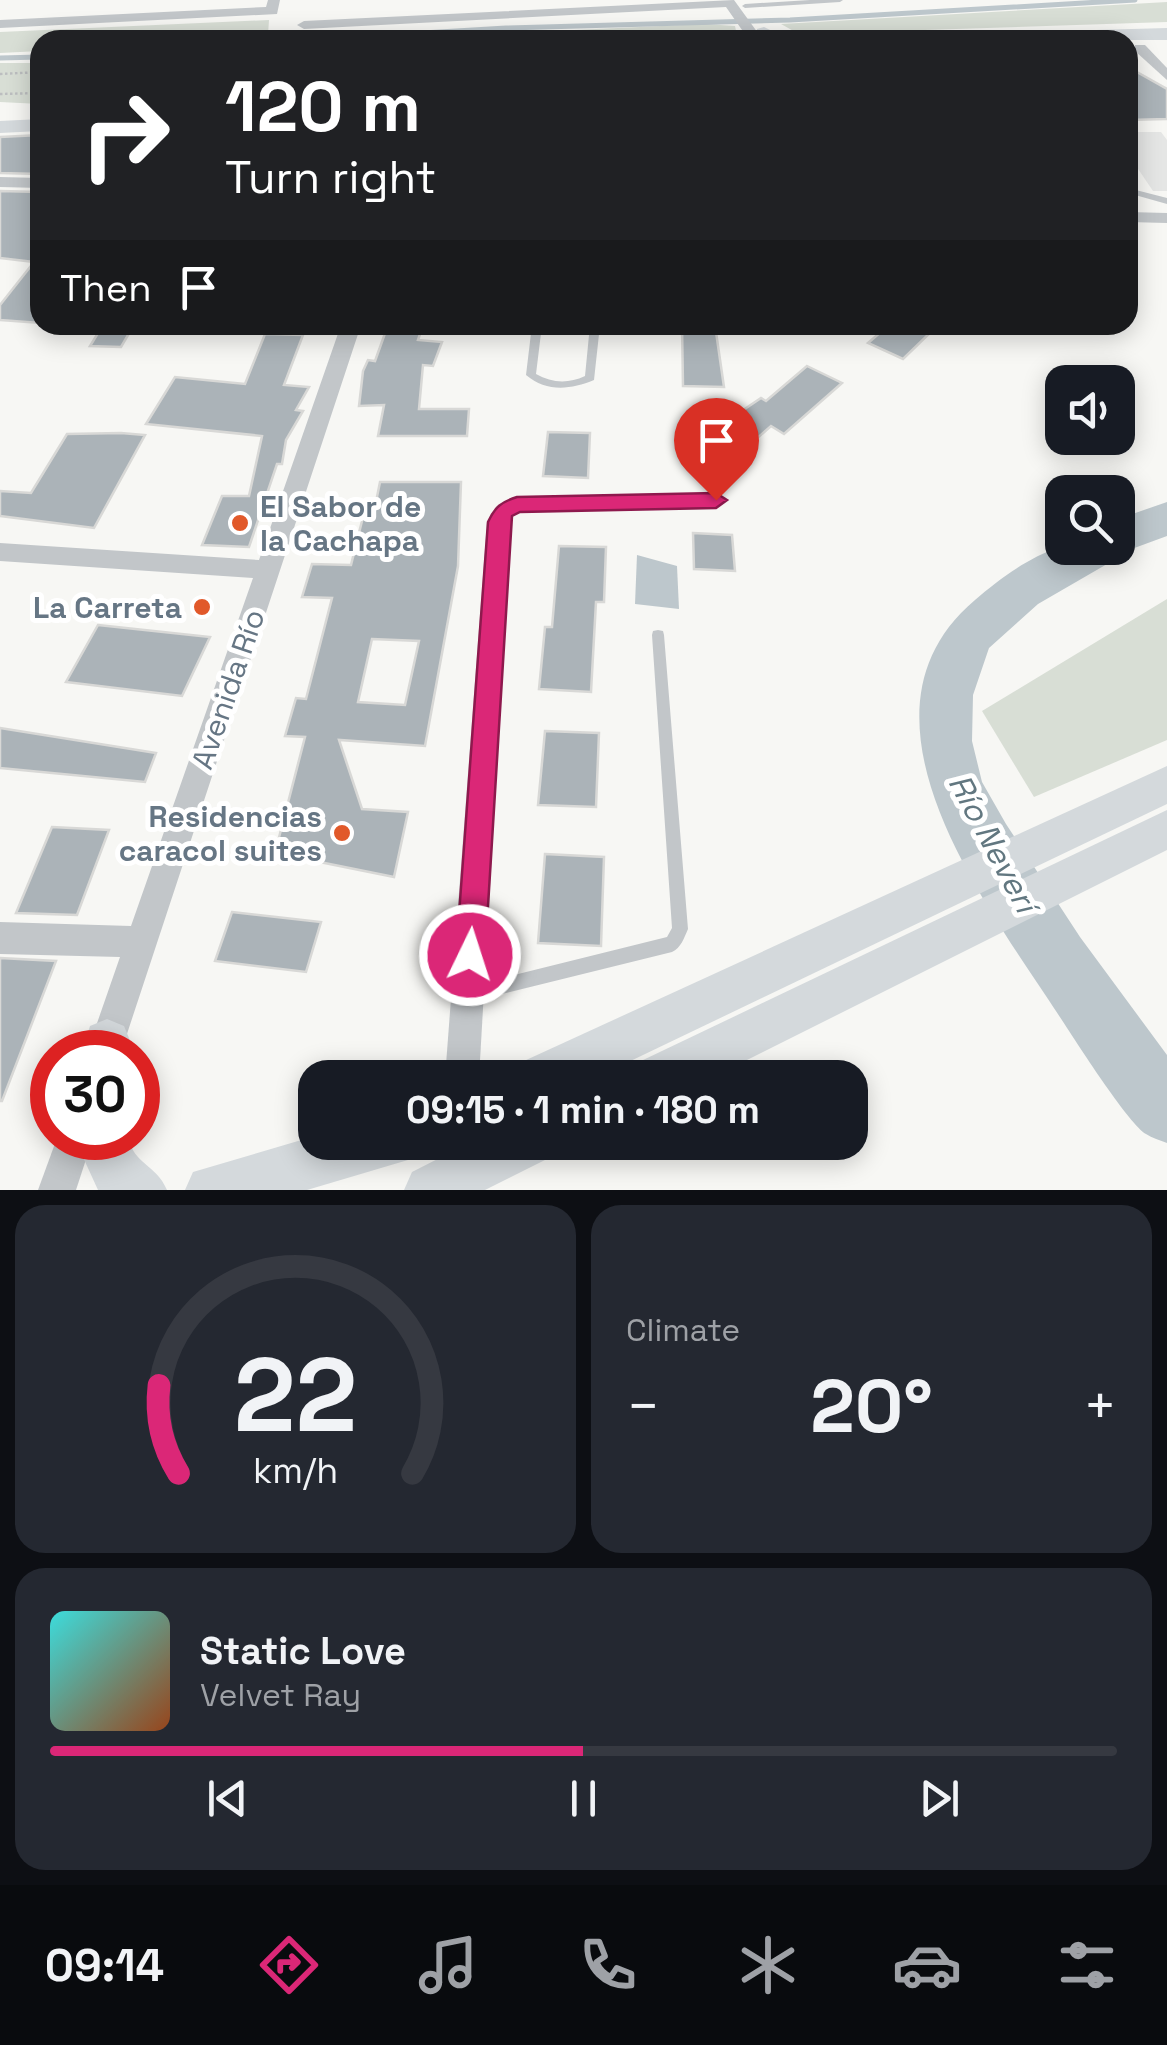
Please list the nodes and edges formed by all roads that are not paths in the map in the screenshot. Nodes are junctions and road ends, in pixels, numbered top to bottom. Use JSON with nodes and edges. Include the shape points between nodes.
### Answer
{"nodes":[{"id":1,"x":840,"y":0,"type":"edge"},
{"id":2,"x":661,"y":3,"type":"edge"},
{"id":3,"x":737,"y":4,"type":"edge"},
{"id":4,"x":273,"y":5,"type":"edge"},
{"id":5,"x":3,"y":20,"type":"edge"},
{"id":6,"x":304,"y":25,"type":"dead end"},
{"id":7,"x":755,"y":30,"type":"edge"},
{"id":8,"x":1167,"y":34,"type":"edge"},
{"id":9,"x":1138,"y":35,"type":"edge"},
{"id":10,"x":1167,"y":45,"type":"edge"},
{"id":11,"x":1138,"y":49,"type":"edge"},
{"id":12,"x":1138,"y":52,"type":"edge"},
{"id":13,"x":1167,"y":76,"type":"edge"},
{"id":14,"x":0,"y":114,"type":"edge"},
{"id":15,"x":30,"y":114,"type":"edge"},
{"id":16,"x":30,"y":126,"type":"edge"},
{"id":17,"x":0,"y":127,"type":"edge"},
{"id":18,"x":0,"y":182,"type":"edge"},
{"id":19,"x":30,"y":183,"type":"edge"},
{"id":20,"x":1138,"y":193,"type":"edge"},
{"id":21,"x":1167,"y":200,"type":"edge"},
{"id":22,"x":1138,"y":218,"type":"edge"},
{"id":23,"x":1167,"y":218,"type":"edge"},
{"id":24,"x":347,"y":335,"type":"edge"},
{"id":25,"x":536,"y":335,"type":"edge"},
{"id":26,"x":594,"y":335,"type":"edge"},
{"id":27,"x":716,"y":500,"type":"dead end"},
{"id":28,"x":499,"y":522,"type":"joint"},
{"id":29,"x":0,"y":552,"type":"edge"},
{"id":30,"x":268,"y":570,"type":"junction"},
{"id":31,"x":658,"y":635,"type":"dead end"},
{"id":32,"x":1167,"y":784,"type":"edge"},
{"id":33,"x":1161,"y":832,"type":"edge"},
{"id":34,"x":0,"y":938,"type":"edge"},
{"id":35,"x":142,"y":942,"type":"junction"},
{"id":36,"x":468,"y":994,"type":"junction"},
{"id":37,"x":112,"y":1030,"type":"edge"},
{"id":38,"x":463,"y":1060,"type":"edge"},
{"id":39,"x":579,"y":1060,"type":"edge"},
{"id":40,"x":695,"y":1060,"type":"edge"},
{"id":41,"x":67,"y":1160,"type":"edge"},
{"id":42,"x":110,"y":1160,"type":"edge"},
{"id":43,"x":323,"y":1160,"type":"edge"},
{"id":44,"x":369,"y":1160,"type":"edge"},
{"id":45,"x":491,"y":1160,"type":"edge"},
{"id":46,"x":57,"y":1190,"type":"edge"},
{"id":47,"x":142,"y":1190,"type":"edge"},
{"id":48,"x":211,"y":1190,"type":"edge"},
{"id":49,"x":308,"y":1190,"type":"edge"},
{"id":50,"x":430,"y":1190,"type":"edge"}],
"edges":[{"from":1,"to":3,"type":"lane"},
{"from":2,"to":3,"type":"street"},
{"from":2,"to":6,"type":"street"},
{"from":3,"to":7,"type":"street"},
{"from":4,"to":5,"type":"street"},
{"from":8,"to":9,"type":"street"},
{"from":10,"to":11,"type":"street"},
{"from":12,"to":13,"type":"street"},
{"from":14,"to":15,"type":"street"},
{"from":16,"to":17,"type":"street"},
{"from":18,"to":19,"type":"street"},
{"from":20,"to":21,"type":"lane"},
{"from":22,"to":23,"type":"street"},
{"from":24,"to":30,"type":"street","name":"Avenida Río"},
{"from":25,"to":26,"type":"lane","via":[[532,375],[556,385],[590,378]]},
{"from":27,"to":28,"type":"lane","via":[[517,504]]},
{"from":28,"to":36,"type":"street"},
{"from":29,"to":30,"type":"street"},
{"from":30,"to":35,"type":"street","name":"Avenida Río"},
{"from":31,"to":36,"type":"lane","via":[[680,929],[672,944]]},
{"from":32,"to":39,"type":"street"},
{"from":33,"to":40,"type":"street"},
{"from":34,"to":35,"type":"street"},
{"from":35,"to":37,"type":"street","name":"Avenida Río"},
{"from":36,"to":38,"type":"street"},
{"from":41,"to":46,"type":"street"},
{"from":42,"to":47,"type":"street","via":[[124,1182]]},
{"from":43,"to":48,"type":"street"},
{"from":44,"to":49,"type":"street"},
{"from":45,"to":50,"type":"street"}]}
